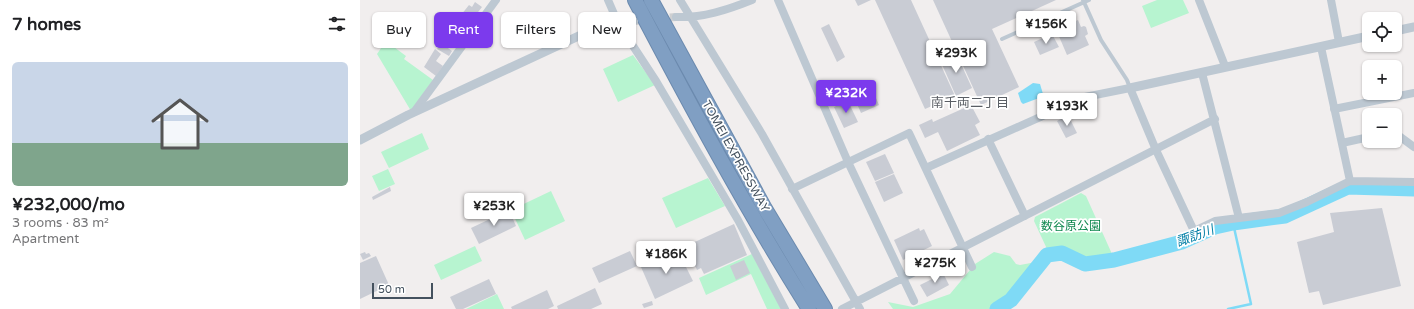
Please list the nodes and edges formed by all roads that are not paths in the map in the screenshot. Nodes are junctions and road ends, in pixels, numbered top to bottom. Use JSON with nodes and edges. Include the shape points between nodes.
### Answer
{"nodes":[{"id":1,"x":496,"y":0,"type":"edge"},
{"id":2,"x":608,"y":0,"type":"edge"},
{"id":3,"x":635,"y":0,"type":"edge"},
{"id":4,"x":651,"y":0,"type":"edge"},
{"id":5,"x":680,"y":0,"type":"edge"},
{"id":6,"x":752,"y":0,"type":"edge"},
{"id":7,"x":778,"y":0,"type":"edge"},
{"id":8,"x":1089,"y":0,"type":"edge"},
{"id":9,"x":1199,"y":0,"type":"edge"},
{"id":10,"x":1331,"y":0,"type":"edge"},
{"id":11,"x":1084,"y":1,"type":"edge"},
{"id":12,"x":613,"y":12,"type":"edge"},
{"id":13,"x":676,"y":17,"type":"tunnel mouth"},
{"id":14,"x":691,"y":18,"type":"junction"},
{"id":15,"x":1414,"y":26,"type":"edge"},
{"id":16,"x":1402,"y":29,"type":"edge"},
{"id":17,"x":578,"y":36,"type":"edge"},
{"id":18,"x":1362,"y":37,"type":"edge"},
{"id":19,"x":1002,"y":39,"type":"dead end"},
{"id":20,"x":1339,"y":42,"type":"junction"},
{"id":21,"x":1321,"y":47,"type":"junction"},
{"id":22,"x":634,"y":48,"type":"edge"},
{"id":23,"x":1225,"y":66,"type":"junction"},
{"id":24,"x":1202,"y":73,"type":"junction"},
{"id":25,"x":1130,"y":88,"type":"junction"},
{"id":26,"x":1414,"y":93,"type":"edge"},
{"id":27,"x":1334,"y":110,"type":"junction"},
{"id":28,"x":414,"y":112,"type":"junction"},
{"id":29,"x":1215,"y":119,"type":"junction"},
{"id":30,"x":1402,"y":138,"type":"edge"},
{"id":31,"x":988,"y":139,"type":"junction"},
{"id":32,"x":1362,"y":139,"type":"edge"},
{"id":33,"x":360,"y":140,"type":"edge"},
{"id":34,"x":1342,"y":143,"type":"junction"},
{"id":35,"x":1414,"y":147,"type":"edge"},
{"id":36,"x":1156,"y":150,"type":"junction"},
{"id":37,"x":848,"y":162,"type":"junction"},
{"id":38,"x":926,"y":168,"type":"junction"},
{"id":39,"x":1350,"y":181,"type":"junction"},
{"id":40,"x":1414,"y":182,"type":"edge"},
{"id":41,"x":792,"y":190,"type":"junction"},
{"id":42,"x":1025,"y":216,"type":"junction"},
{"id":43,"x":1239,"y":218,"type":"junction"},
{"id":44,"x":963,"y":247,"type":"junction"},
{"id":45,"x":972,"y":267,"type":"dead end"},
{"id":46,"x":903,"y":278,"type":"junction"},
{"id":47,"x":914,"y":301,"type":"dead end"},
{"id":48,"x":858,"y":306,"type":"edge"},
{"id":49,"x":785,"y":309,"type":"edge"},
{"id":50,"x":809,"y":309,"type":"edge"},
{"id":51,"x":825,"y":309,"type":"edge"},
{"id":52,"x":842,"y":309,"type":"edge"}],
"edges":[{"from":1,"to":28,"type":"street"},
{"from":2,"to":12,"type":"street"},
{"from":3,"to":50,"type":"highway","name":"TOMEI EXPRESSWAY","via":[[691,107]]},
{"from":4,"to":51,"type":"highway","name":"TOMEI EXPRESSWAY","via":[[764,207]]},
{"from":5,"to":14,"type":"street"},
{"from":6,"to":14,"type":"street","via":[[729,10]]},
{"from":7,"to":37,"type":"street"},
{"from":8,"to":11,"type":"lane"},
{"from":9,"to":23,"type":"street"},
{"from":10,"to":20,"type":"street"},
{"from":11,"to":19,"type":"lane"},
{"from":11,"to":25,"type":"lane","via":[[1101,40]]},
{"from":13,"to":14,"type":"street"},
{"from":14,"to":41,"type":"street","via":[[762,134]]},
{"from":15,"to":16,"type":"street"},
{"from":17,"to":28,"type":"street"},
{"from":18,"to":20,"type":"street"},
{"from":20,"to":21,"type":"street"},
{"from":21,"to":23,"type":"street"},
{"from":21,"to":27,"type":"street"},
{"from":22,"to":49,"type":"street","via":[[730,207]]},
{"from":23,"to":24,"type":"street"},
{"from":24,"to":25,"type":"street"},
{"from":24,"to":29,"type":"street"},
{"from":25,"to":31,"type":"street","via":[[1085,97]]},
{"from":25,"to":36,"type":"street"},
{"from":26,"to":27,"type":"street"},
{"from":27,"to":34,"type":"street"},
{"from":28,"to":33,"type":"street"},
{"from":29,"to":36,"type":"street"},
{"from":29,"to":43,"type":"street"},
{"from":30,"to":35,"type":"street"},
{"from":31,"to":38,"type":"street"},
{"from":31,"to":42,"type":"street"},
{"from":32,"to":34,"type":"street"},
{"from":34,"to":39,"type":"street"},
{"from":36,"to":42,"type":"street"},
{"from":36,"to":43,"type":"street","via":[[1194,231],[1215,221]]},
{"from":37,"to":38,"type":"street","via":[[909,133]]},
{"from":37,"to":41,"type":"street"},
{"from":37,"to":46,"type":"street"},
{"from":38,"to":44,"type":"street"},
{"from":39,"to":40,"type":"street"},
{"from":39,"to":43,"type":"street","via":[[1279,213]]},
{"from":41,"to":48,"type":"street"},
{"from":42,"to":44,"type":"street"},
{"from":44,"to":45,"type":"street"},
{"from":44,"to":46,"type":"street"},
{"from":46,"to":47,"type":"street"},
{"from":46,"to":48,"type":"street"},
{"from":48,"to":52,"type":"street"}]}
